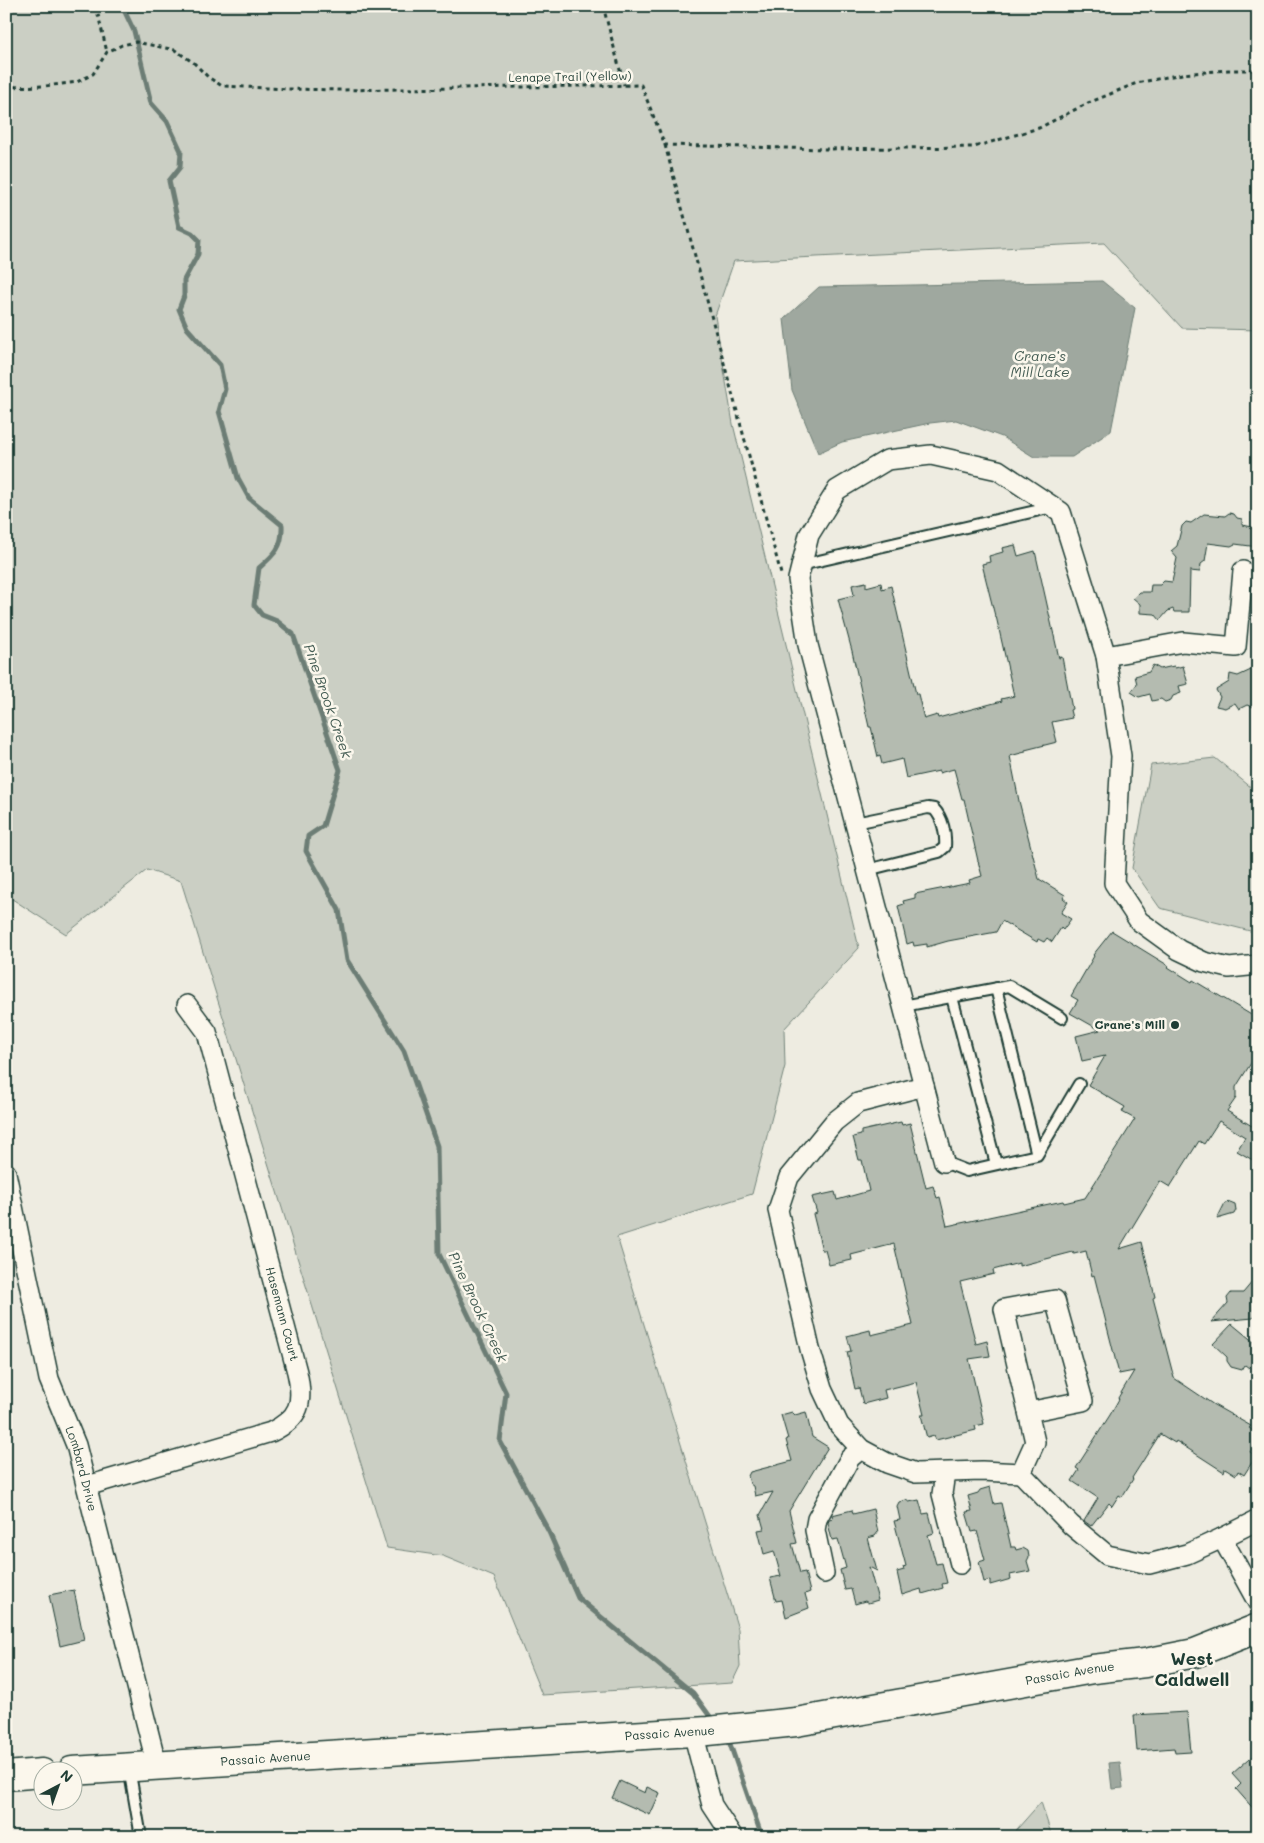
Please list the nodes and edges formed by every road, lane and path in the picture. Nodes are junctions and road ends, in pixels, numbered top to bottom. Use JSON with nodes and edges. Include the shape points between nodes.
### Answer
{"nodes":[{"id":1,"x":96,"y":6,"type":"edge"},
{"id":2,"x":603,"y":6,"type":"edge"},
{"id":3,"x":106,"y":52,"type":"junction"},
{"id":4,"x":1258,"y":70,"type":"edge"},
{"id":5,"x":624,"y":85,"type":"junction"},
{"id":6,"x":6,"y":87,"type":"edge"},
{"id":7,"x":665,"y":145,"type":"junction"},
{"id":8,"x":1053,"y":508,"type":"junction"},
{"id":9,"x":1243,"y":570,"type":"dead end"},
{"id":10,"x":799,"y":572,"type":"junction"},
{"id":11,"x":1106,"y":656,"type":"junction"},
{"id":12,"x":855,"y":823,"type":"junction"},
{"id":13,"x":867,"y":870,"type":"junction"},
{"id":14,"x":1258,"y":965,"type":"edge"},
{"id":15,"x":996,"y":988,"type":"junction"},
{"id":16,"x":952,"y":996,"type":"junction"},
{"id":17,"x":187,"y":1005,"type":"dead end"},
{"id":18,"x":903,"y":1006,"type":"junction"},
{"id":19,"x":1062,"y":1018,"type":"dead end"},
{"id":20,"x":1079,"y":1084,"type":"dead end"},
{"id":21,"x":924,"y":1086,"type":"junction"},
{"id":22,"x":1037,"y":1155,"type":"junction"},
{"id":23,"x":944,"y":1162,"type":"joint"},
{"id":24,"x":996,"y":1164,"type":"junction"},
{"id":25,"x":6,"y":1173,"type":"edge"},
{"id":26,"x":1028,"y":1412,"type":"junction"},
{"id":27,"x":861,"y":1449,"type":"junction"},
{"id":28,"x":945,"y":1473,"type":"junction"},
{"id":29,"x":1020,"y":1473,"type":"junction"},
{"id":30,"x":87,"y":1486,"type":"junction"},
{"id":31,"x":1258,"y":1520,"type":"edge"},
{"id":32,"x":1222,"y":1538,"type":"junction"},
{"id":33,"x":960,"y":1564,"type":"dead end"},
{"id":34,"x":824,"y":1573,"type":"dead end"},
{"id":35,"x":1258,"y":1604,"type":"edge"},
{"id":36,"x":1258,"y":1628,"type":"edge"},
{"id":37,"x":700,"y":1732,"type":"junction"},
{"id":38,"x":157,"y":1766,"type":"junction"},
{"id":39,"x":129,"y":1767,"type":"junction"},
{"id":40,"x":82,"y":1770,"type":"edge"},
{"id":41,"x":32,"y":1774,"type":"edge"},
{"id":42,"x":6,"y":1776,"type":"edge"},
{"id":43,"x":141,"y":1837,"type":"edge"},
{"id":44,"x":733,"y":1837,"type":"edge"}],
"edges":[{"from":1,"to":3,"type":"path"},
{"from":2,"to":5,"type":"path"},
{"from":3,"to":5,"type":"path","name":"Lenape Trail (Yellow)","via":[[136,42],[175,50],[222,86],[340,90]]},
{"from":3,"to":6,"type":"path","via":[[93,74],[76,82]]},
{"from":4,"to":7,"type":"path","via":[[1182,74],[1137,83],[1039,128],[974,147],[825,149]]},
{"from":5,"to":7,"type":"path","name":"Lenape Trail (Yellow)","via":[[640,85]]},
{"from":7,"to":10,"type":"path","via":[[782,577]]},
{"from":8,"to":10,"type":"lane"},
{"from":8,"to":10,"type":"street","via":[[998,470],[931,455],[887,460],[837,490],[809,535]]},
{"from":8,"to":11,"type":"street","via":[[1061,512]]},
{"from":9,"to":11,"type":"street","via":[[1236,647],[1183,642]]},
{"from":10,"to":12,"type":"street","via":[[808,645]]},
{"from":11,"to":14,"type":"street","via":[[1121,756],[1114,883],[1139,920],[1179,950],[1204,962],[1230,968]]},
{"from":12,"to":13,"type":"street"},
{"from":12,"to":13,"type":"lane","via":[[928,808],[934,808],[940,815],[946,839],[945,847],[939,852]]},
{"from":13,"to":18,"type":"street"},
{"from":15,"to":16,"type":"lane"},
{"from":15,"to":19,"type":"lane","via":[[1008,986]]},
{"from":15,"to":22,"type":"lane"},
{"from":16,"to":18,"type":"lane"},
{"from":16,"to":24,"type":"lane"},
{"from":17,"to":30,"type":"street","name":"Hasemann Court","via":[[207,1032],[298,1372],[301,1399],[293,1418],[271,1432]]},
{"from":18,"to":21,"type":"street"},
{"from":20,"to":22,"type":"lane"},
{"from":21,"to":23,"type":"street"},
{"from":21,"to":27,"type":"street","via":[[858,1103],[834,1122],[788,1177],[778,1210],[822,1389],[839,1425]]},
{"from":22,"to":24,"type":"lane"},
{"from":23,"to":24,"type":"lane","via":[[967,1171]]},
{"from":25,"to":30,"type":"street","name":"Lombard Drive","via":[[49,1379],[76,1444]]},
{"from":26,"to":26,"type":"street","via":[[1004,1309],[1055,1300],[1083,1401]]},
{"from":26,"to":29,"type":"street","via":[[1035,1442]]},
{"from":27,"to":28,"type":"street","via":[[916,1473]]},
{"from":27,"to":34,"type":"street","via":[[850,1458],[817,1519],[815,1530]]},
{"from":28,"to":29,"type":"street"},
{"from":28,"to":33,"type":"street","via":[[942,1494]]},
{"from":29,"to":32,"type":"street","via":[[1071,1525],[1107,1555],[1149,1564],[1187,1554]]},
{"from":30,"to":38,"type":"street","name":"Lombard Drive"},
{"from":31,"to":32,"type":"street"},
{"from":32,"to":35,"type":"street"},
{"from":36,"to":37,"type":"main road","name":"Passaic Avenue","via":[[1195,1653],[1145,1663],[1093,1669],[796,1722]]},
{"from":37,"to":38,"type":"main road","name":"Passaic Avenue"},
{"from":37,"to":44,"type":"street","via":[[712,1805]]},
{"from":38,"to":39,"type":"main road","name":"Passaic Avenue"},
{"from":39,"to":40,"type":"main road","name":"Passaic Avenue"},
{"from":39,"to":43,"type":"lane"},
{"from":41,"to":42,"type":"main road"}]}
